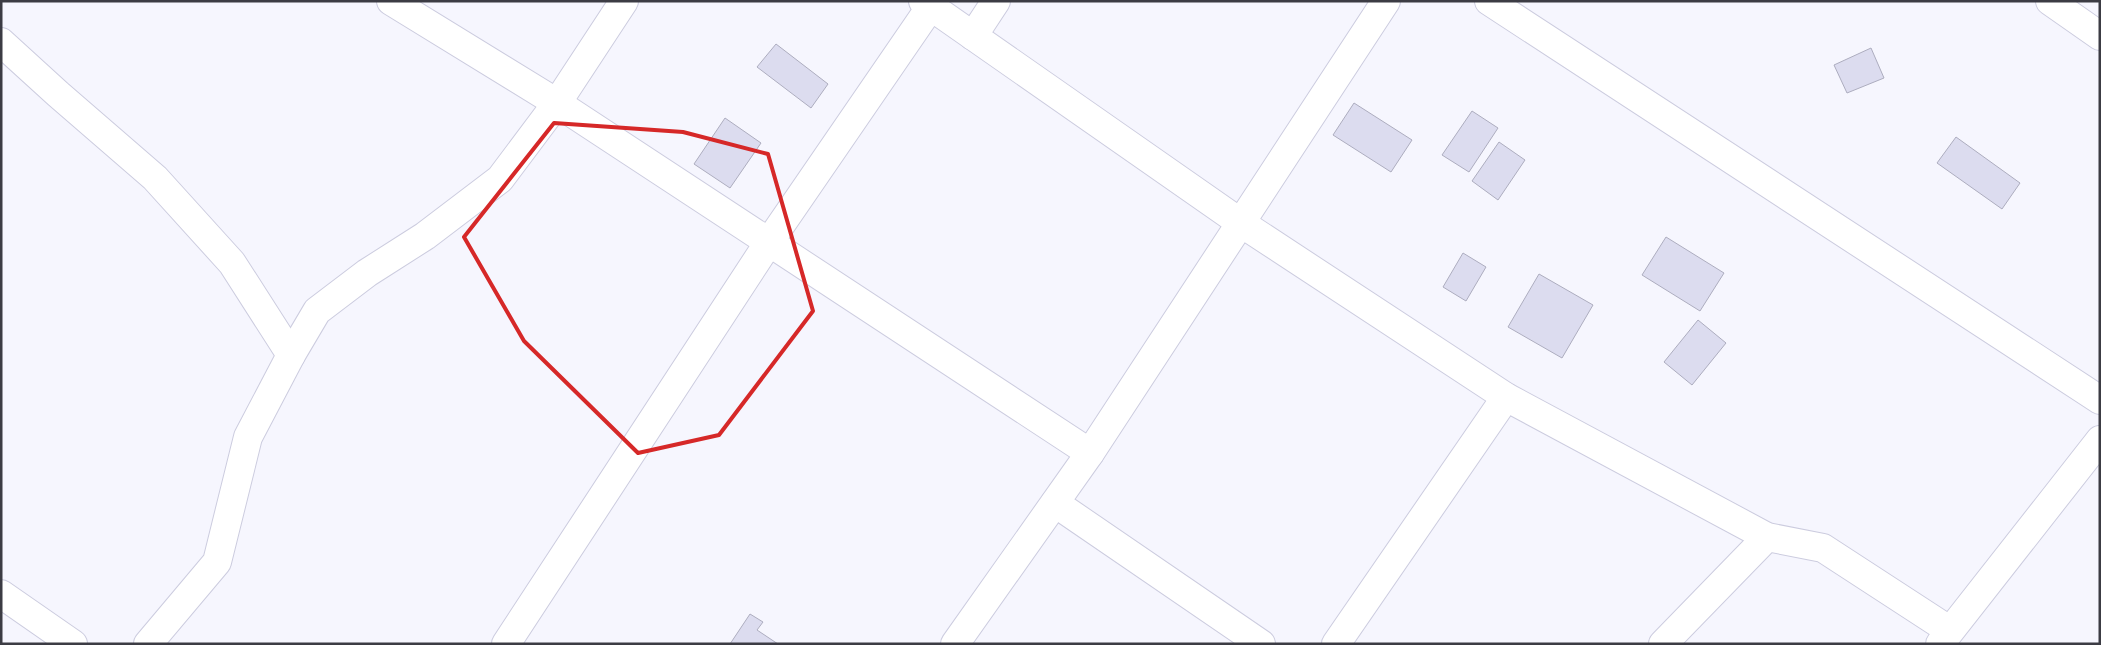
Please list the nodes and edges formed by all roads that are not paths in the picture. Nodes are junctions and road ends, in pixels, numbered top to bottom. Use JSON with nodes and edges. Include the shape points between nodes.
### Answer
{"nodes":[{"id":1,"x":391,"y":1,"type":"edge"},
{"id":2,"x":624,"y":1,"type":"edge"},
{"id":3,"x":996,"y":1,"type":"edge"},
{"id":4,"x":1386,"y":1,"type":"edge"},
{"id":5,"x":1489,"y":1,"type":"edge"},
{"id":6,"x":2050,"y":1,"type":"edge"},
{"id":7,"x":927,"y":4,"type":"edge"},
{"id":8,"x":973,"y":36,"type":"junction"},
{"id":9,"x":2100,"y":36,"type":"edge"},
{"id":10,"x":1,"y":42,"type":"edge"},
{"id":11,"x":557,"y":103,"type":"junction"},
{"id":12,"x":1241,"y":222,"type":"junction"},
{"id":13,"x":769,"y":242,"type":"junction"},
{"id":14,"x":291,"y":355,"type":"junction"},
{"id":15,"x":1506,"y":397,"type":"junction"},
{"id":16,"x":2100,"y":400,"type":"edge"},
{"id":17,"x":2100,"y":440,"type":"edge"},
{"id":18,"x":1090,"y":453,"type":"junction"},
{"id":19,"x":1055,"y":503,"type":"junction"},
{"id":20,"x":1768,"y":537,"type":"junction"},
{"id":21,"x":1,"y":594,"type":"edge"},
{"id":22,"x":1944,"y":637,"type":"edge"},
{"id":23,"x":73,"y":644,"type":"edge"},
{"id":24,"x":148,"y":644,"type":"edge"},
{"id":25,"x":506,"y":644,"type":"edge"},
{"id":26,"x":955,"y":644,"type":"edge"},
{"id":27,"x":1261,"y":644,"type":"edge"},
{"id":28,"x":1336,"y":644,"type":"edge"},
{"id":29,"x":1663,"y":644,"type":"edge"}],
"edges":[{"from":1,"to":11,"type":"street"},
{"from":2,"to":11,"type":"street"},
{"from":3,"to":8,"type":"street"},
{"from":4,"to":12,"type":"street"},
{"from":5,"to":16,"type":"street"},
{"from":6,"to":9,"type":"street"},
{"from":7,"to":8,"type":"street"},
{"from":7,"to":13,"type":"street"},
{"from":8,"to":12,"type":"street"},
{"from":10,"to":14,"type":"street","via":[[155,178],[232,263]]},
{"from":11,"to":13,"type":"street"},
{"from":11,"to":14,"type":"street","via":[[500,179],[317,311]]},
{"from":12,"to":15,"type":"street"},
{"from":12,"to":18,"type":"street"},
{"from":13,"to":18,"type":"street"},
{"from":13,"to":25,"type":"street"},
{"from":14,"to":24,"type":"street","via":[[248,437],[217,562]]},
{"from":15,"to":20,"type":"street"},
{"from":15,"to":28,"type":"street"},
{"from":17,"to":22,"type":"street"},
{"from":18,"to":19,"type":"street"},
{"from":19,"to":26,"type":"street"},
{"from":19,"to":27,"type":"street"},
{"from":20,"to":22,"type":"street","via":[[1823,548]]},
{"from":20,"to":29,"type":"street"},
{"from":21,"to":23,"type":"street"}]}
